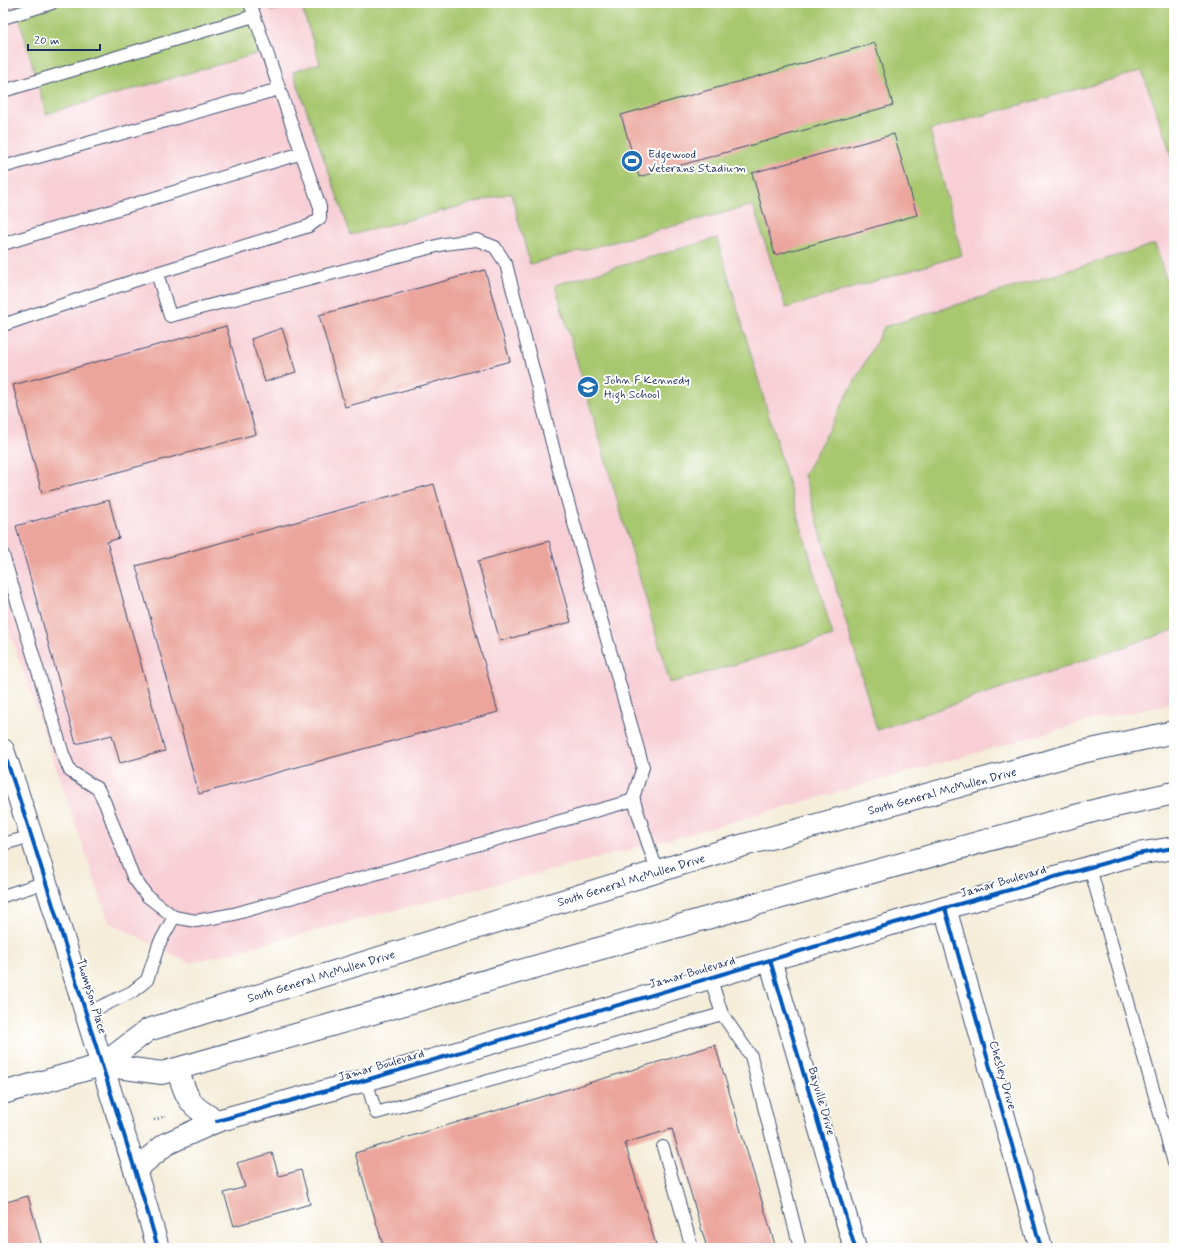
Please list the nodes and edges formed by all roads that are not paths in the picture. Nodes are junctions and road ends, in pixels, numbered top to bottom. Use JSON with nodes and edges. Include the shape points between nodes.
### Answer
{"nodes":[{"id":1,"x":52,"y":3,"type":"edge"},
{"id":2,"x":250,"y":3,"type":"edge"},
{"id":3,"x":254,"y":16,"type":"junction"},
{"id":4,"x":3,"y":18,"type":"edge"},
{"id":5,"x":279,"y":89,"type":"junction"},
{"id":6,"x":3,"y":91,"type":"edge"},
{"id":7,"x":302,"y":153,"type":"junction"},
{"id":8,"x":3,"y":167,"type":"edge"},
{"id":9,"x":3,"y":244,"type":"edge"},
{"id":10,"x":157,"y":273,"type":"junction"},
{"id":11,"x":3,"y":325,"type":"edge"},
{"id":12,"x":3,"y":555,"type":"edge"},
{"id":13,"x":1174,"y":732,"type":"edge"},
{"id":14,"x":3,"y":750,"type":"edge"},
{"id":15,"x":1174,"y":793,"type":"edge"},
{"id":16,"x":634,"y":800,"type":"junction"},
{"id":17,"x":32,"y":836,"type":"junction"},
{"id":18,"x":3,"y":844,"type":"edge"},
{"id":19,"x":1174,"y":848,"type":"edge"},
{"id":20,"x":1090,"y":868,"type":"junction"},
{"id":21,"x":657,"y":872,"type":"junction"},
{"id":22,"x":46,"y":882,"type":"junction"},
{"id":23,"x":3,"y":896,"type":"edge"},
{"id":24,"x":945,"y":908,"type":"junction"},
{"id":25,"x":174,"y":917,"type":"junction"},
{"id":26,"x":770,"y":960,"type":"junction"},
{"id":27,"x":710,"y":977,"type":"junction"},
{"id":28,"x":87,"y":1013,"type":"junction"},
{"id":29,"x":722,"y":1014,"type":"junction"},
{"id":30,"x":102,"y":1065,"type":"junction"},
{"id":31,"x":177,"y":1068,"type":"junction"},
{"id":32,"x":366,"y":1080,"type":"junction"},
{"id":33,"x":3,"y":1093,"type":"edge"},
{"id":34,"x":216,"y":1121,"type":"junction"},
{"id":35,"x":663,"y":1147,"type":"dead end"},
{"id":36,"x":1174,"y":1163,"type":"edge"},
{"id":37,"x":136,"y":1169,"type":"junction"},
{"id":38,"x":158,"y":1248,"type":"edge"},
{"id":39,"x":692,"y":1248,"type":"edge"},
{"id":40,"x":800,"y":1248,"type":"edge"},
{"id":41,"x":854,"y":1248,"type":"edge"},
{"id":42,"x":1041,"y":1248,"type":"edge"}],
"edges":[{"from":1,"to":4,"type":"lane"},
{"from":2,"to":3,"type":"lane"},
{"from":3,"to":5,"type":"lane"},
{"from":3,"to":6,"type":"lane"},
{"from":5,"to":7,"type":"lane"},
{"from":5,"to":8,"type":"lane"},
{"from":7,"to":9,"type":"lane"},
{"from":7,"to":10,"type":"lane","via":[[320,208],[320,218],[308,226]]},
{"from":10,"to":11,"type":"lane"},
{"from":10,"to":16,"type":"lane","via":[[170,316],[444,244],[477,240],[495,247],[506,264],[560,474],[643,767]]},
{"from":12,"to":25,"type":"lane","via":[[70,771],[98,789],[132,876],[147,896]]},
{"from":13,"to":21,"type":"street","name":"South General McMullen Drive","via":[[1082,752],[726,850]]},
{"from":14,"to":17,"type":"street","name":"Thompson Place"},
{"from":15,"to":31,"type":"street","name":"South General McMullen Drive","via":[[1097,810]]},
{"from":16,"to":21,"type":"lane"},
{"from":16,"to":25,"type":"lane","via":[[234,914],[196,921]]},
{"from":17,"to":18,"type":"lane"},
{"from":17,"to":22,"type":"street","name":"Thompson Place"},
{"from":19,"to":20,"type":"street","name":"Jamar Boulevard","via":[[1137,854]]},
{"from":20,"to":24,"type":"street","name":"Jamar Boulevard"},
{"from":20,"to":36,"type":"lane"},
{"from":21,"to":30,"type":"street","name":"South General McMullen Drive","via":[[148,1030]]},
{"from":22,"to":23,"type":"lane"},
{"from":22,"to":28,"type":"street","name":"Thompson Place"},
{"from":24,"to":26,"type":"street","name":"Jamar Boulevard"},
{"from":24,"to":42,"type":"street","name":"Chesley Drive"},
{"from":25,"to":28,"type":"lane","via":[[159,944],[147,980],[132,992]]},
{"from":26,"to":27,"type":"street","name":"Jamar Boulevard"},
{"from":26,"to":41,"type":"street","name":"Bayville Drive"},
{"from":27,"to":29,"type":"lane"},
{"from":27,"to":32,"type":"street","name":"Jamar Boulevard"},
{"from":28,"to":30,"type":"street","name":"Thompson Place"},
{"from":29,"to":32,"type":"lane","via":[[376,1113]]},
{"from":29,"to":40,"type":"lane","via":[[751,1056]]},
{"from":30,"to":31,"type":"street","name":"South General McMullen Drive","via":[[162,1073]]},
{"from":30,"to":33,"type":"street","name":"South General McMullen Drive"},
{"from":30,"to":37,"type":"street","name":"Thompson Place"},
{"from":31,"to":34,"type":"street","via":[[188,1099],[199,1112]]},
{"from":32,"to":34,"type":"street","name":"Jamar Boulevard"},
{"from":34,"to":37,"type":"street","name":"Jamar Boulevard","via":[[166,1144]]},
{"from":35,"to":39,"type":"lane"},
{"from":37,"to":38,"type":"street","name":"Thompson Place"}]}
